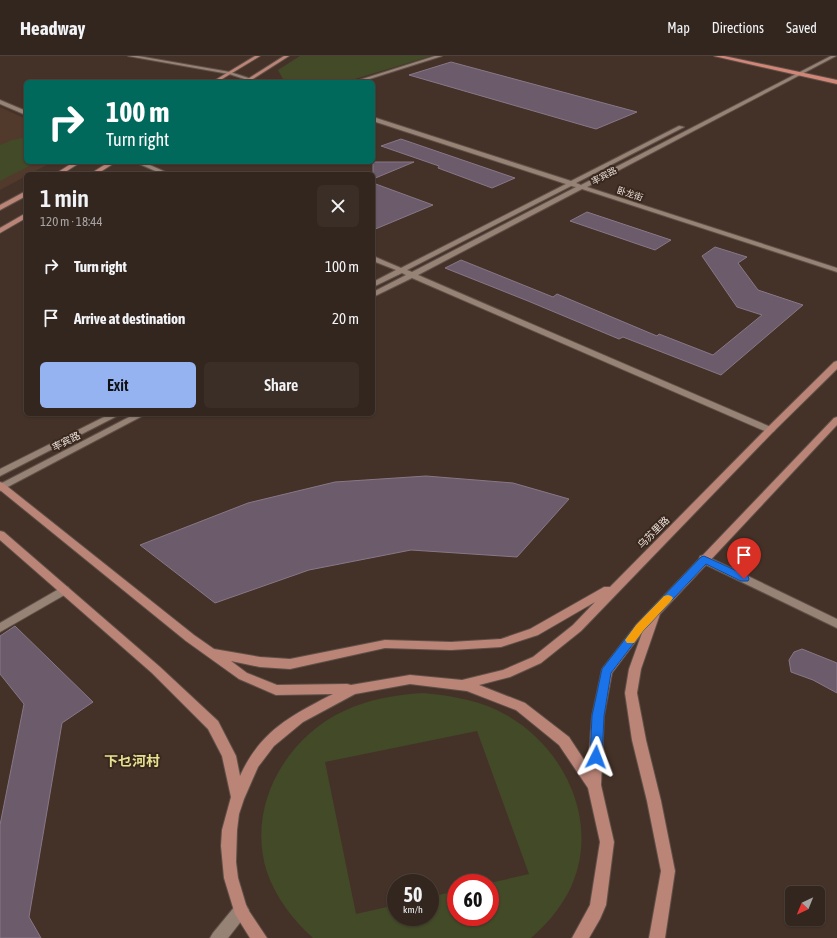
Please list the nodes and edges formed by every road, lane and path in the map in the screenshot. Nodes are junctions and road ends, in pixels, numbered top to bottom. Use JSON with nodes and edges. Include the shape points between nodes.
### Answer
{"nodes":[{"id":1,"x":130,"y":56,"type":"edge"},
{"id":2,"x":258,"y":56,"type":"edge"},
{"id":3,"x":287,"y":56,"type":"edge"},
{"id":4,"x":440,"y":56,"type":"edge"},
{"id":5,"x":716,"y":56,"type":"edge"},
{"id":6,"x":746,"y":56,"type":"edge"},
{"id":7,"x":820,"y":56,"type":"edge"},
{"id":8,"x":834,"y":56,"type":"edge"},
{"id":9,"x":808,"y":62,"type":"dead end"},
{"id":10,"x":797,"y":67,"type":"junction"},
{"id":11,"x":807,"y":69,"type":"junction"},
{"id":12,"x":230,"y":72,"type":"junction"},
{"id":13,"x":788,"y":72,"type":"junction"},
{"id":14,"x":798,"y":74,"type":"junction"},
{"id":15,"x":781,"y":75,"type":"dead end"},
{"id":16,"x":837,"y":76,"type":"edge"},
{"id":17,"x":250,"y":79,"type":"junction"},
{"id":18,"x":217,"y":80,"type":"edge"},
{"id":19,"x":253,"y":80,"type":"edge"},
{"id":20,"x":362,"y":80,"type":"edge"},
{"id":21,"x":837,"y":82,"type":"edge"},
{"id":22,"x":0,"y":102,"type":"edge"},
{"id":23,"x":24,"y":112,"type":"edge"},
{"id":24,"x":375,"y":120,"type":"edge"},
{"id":25,"x":690,"y":122,"type":"dead end"},
{"id":26,"x":75,"y":164,"type":"edge"},
{"id":27,"x":110,"y":164,"type":"edge"},
{"id":28,"x":143,"y":164,"type":"edge"},
{"id":29,"x":61,"y":172,"type":"edge"},
{"id":30,"x":96,"y":172,"type":"edge"},
{"id":31,"x":162,"y":172,"type":"edge"},
{"id":32,"x":572,"y":184,"type":"junction"},
{"id":33,"x":581,"y":187,"type":"junction"},
{"id":34,"x":24,"y":194,"type":"edge"},
{"id":35,"x":0,"y":208,"type":"edge"},
{"id":36,"x":24,"y":216,"type":"edge"},
{"id":37,"x":0,"y":231,"type":"edge"},
{"id":38,"x":375,"y":259,"type":"edge"},
{"id":39,"x":403,"y":270,"type":"junction"},
{"id":40,"x":837,"y":270,"type":"edge"},
{"id":41,"x":412,"y":274,"type":"junction"},
{"id":42,"x":375,"y":284,"type":"edge"},
{"id":43,"x":375,"y":293,"type":"edge"},
{"id":44,"x":837,"y":364,"type":"edge"},
{"id":45,"x":113,"y":416,"type":"edge"},
{"id":46,"x":138,"y":416,"type":"edge"},
{"id":47,"x":837,"y":420,"type":"edge"},
{"id":48,"x":770,"y":430,"type":"junction"},
{"id":49,"x":0,"y":473,"type":"edge"},
{"id":50,"x":1,"y":486,"type":"edge"},
{"id":51,"x":0,"y":534,"type":"edge"},
{"id":52,"x":704,"y":559,"type":"junction"},
{"id":53,"x":617,"y":586,"type":"junction"},
{"id":54,"x":64,"y":590,"type":"junction"},
{"id":55,"x":656,"y":610,"type":"junction"},
{"id":56,"x":837,"y":624,"type":"edge"},
{"id":57,"x":0,"y":628,"type":"edge"},
{"id":58,"x":211,"y":653,"type":"junction"},
{"id":59,"x":466,"y":684,"type":"junction"},
{"id":60,"x":351,"y":689,"type":"junction"},
{"id":61,"x":594,"y":785,"type":"junction"},
{"id":62,"x":237,"y":796,"type":"junction"},
{"id":63,"x":241,"y":910,"type":"junction"},
{"id":64,"x":657,"y":936,"type":"edge"},
{"id":65,"x":218,"y":938,"type":"edge"},
{"id":66,"x":259,"y":938,"type":"edge"},
{"id":67,"x":580,"y":938,"type":"edge"}],
"edges":[{"from":1,"to":12,"type":"street"},
{"from":2,"to":12,"type":"main road"},
{"from":3,"to":17,"type":"main road"},
{"from":4,"to":20,"type":"street"},
{"from":5,"to":13,"type":"highway"},
{"from":6,"to":10,"type":"highway"},
{"from":7,"to":9,"type":"street"},
{"from":8,"to":11,"type":"street","name":"率宾路"},
{"from":10,"to":11,"type":"highway"},
{"from":10,"to":13,"type":"street"},
{"from":11,"to":14,"type":"street","name":"率宾路"},
{"from":11,"to":16,"type":"highway"},
{"from":12,"to":17,"type":"street"},
{"from":12,"to":18,"type":"main road"},
{"from":13,"to":14,"type":"highway"},
{"from":13,"to":15,"type":"street"},
{"from":14,"to":21,"type":"highway"},
{"from":14,"to":33,"type":"street","name":"率宾路"},
{"from":17,"to":19,"type":"street"},
{"from":22,"to":23,"type":"street"},
{"from":24,"to":32,"type":"street","name":"卧龙街"},
{"from":25,"to":32,"type":"street","name":"率宾路"},
{"from":26,"to":29,"type":"main road"},
{"from":27,"to":30,"type":"main road"},
{"from":28,"to":31,"type":"street"},
{"from":32,"to":33,"type":"street","name":"卧龙街"},
{"from":32,"to":39,"type":"street","name":"率宾路"},
{"from":33,"to":40,"type":"street","name":"卧龙街"},
{"from":33,"to":41,"type":"street","name":"率宾路"},
{"from":34,"to":35,"type":"main road"},
{"from":36,"to":37,"type":"main road"},
{"from":38,"to":39,"type":"street"},
{"from":39,"to":41,"type":"street"},
{"from":39,"to":42,"type":"street","name":"率宾路"},
{"from":41,"to":43,"type":"street","name":"率宾路"},
{"from":41,"to":48,"type":"street"},
{"from":44,"to":48,"type":"main road","name":"乌苏里路"},
{"from":45,"to":49,"type":"street","name":"率宾路"},
{"from":46,"to":50,"type":"street","name":"率宾路"},
{"from":47,"to":52,"type":"main road"},
{"from":48,"to":53,"type":"main road","name":"乌苏里路"},
{"from":50,"to":58,"type":"main road"},
{"from":51,"to":54,"type":"main road"},
{"from":52,"to":55,"type":"main road"},
{"from":52,"to":56,"type":"street"},
{"from":53,"to":58,"type":"main road","via":[[534,632],[501,642],[451,646],[385,644],[290,664],[260,662]]},
{"from":53,"to":59,"type":"main road","name":"乌苏里路","via":[[577,628],[537,660],[506,674]]},
{"from":54,"to":57,"type":"street"},
{"from":54,"to":62,"type":"main road","via":[[156,670],[213,725],[229,756]]},
{"from":55,"to":61,"type":"main road","via":[[606,672],[598,716]]},
{"from":55,"to":64,"type":"main road","via":[[635,669],[631,693],[638,740],[668,871]]},
{"from":58,"to":60,"type":"main road","via":[[243,676],[276,690]]},
{"from":59,"to":60,"type":"main road","via":[[427,679],[397,680]]},
{"from":59,"to":61,"type":"main road","via":[[506,698],[542,720],[572,749]]},
{"from":60,"to":62,"type":"main road","via":[[315,706],[282,730],[255,760]]},
{"from":61,"to":67,"type":"main road","via":[[606,824],[608,865],[598,907]]},
{"from":62,"to":63,"type":"main road","via":[[228,833],[230,871]]},
{"from":63,"to":65,"type":"street"},
{"from":63,"to":66,"type":"main road"}]}
